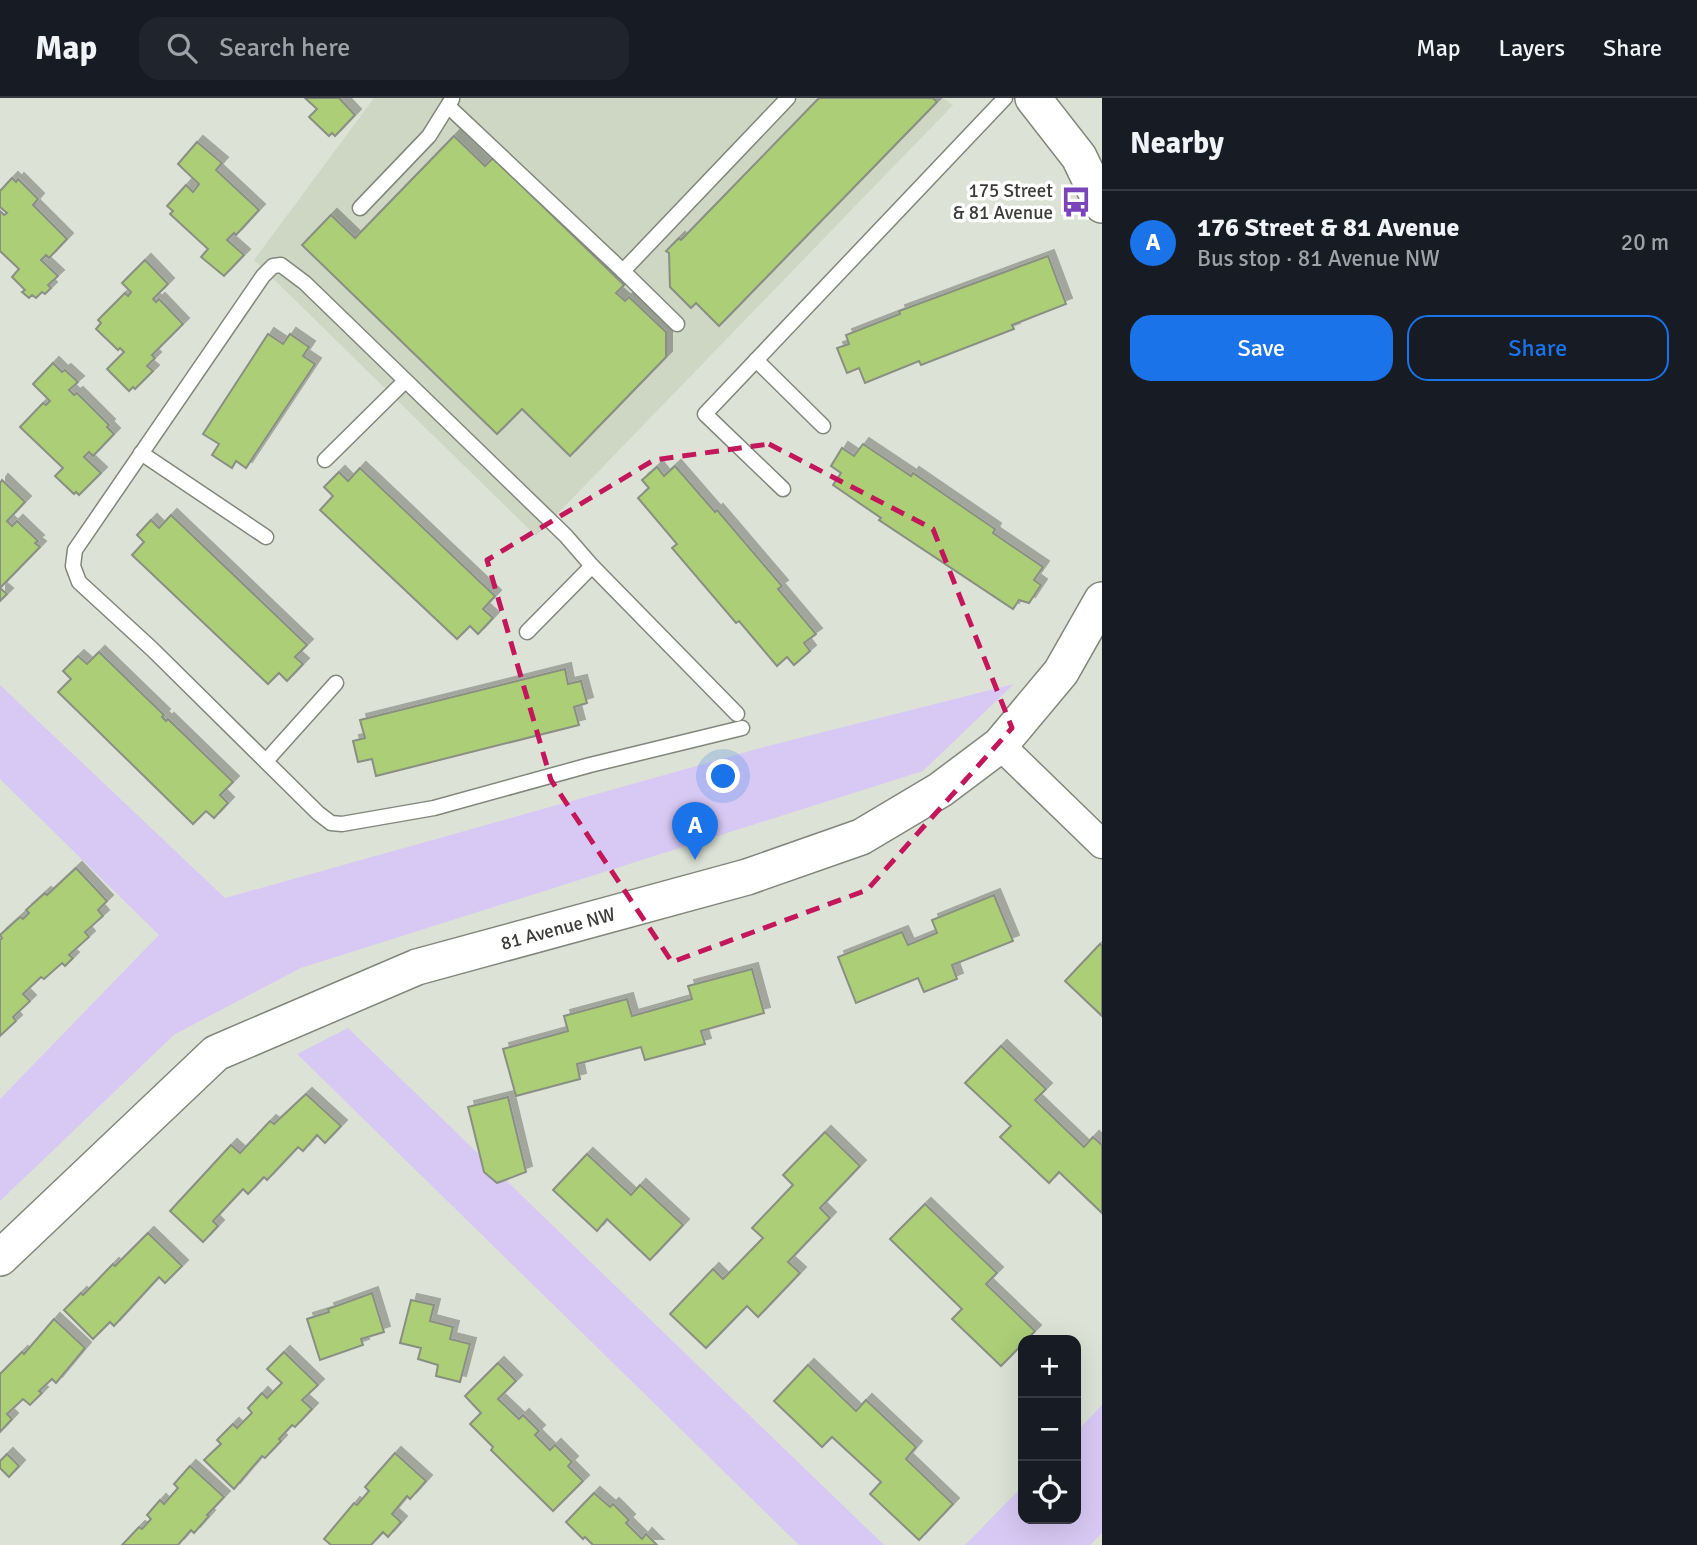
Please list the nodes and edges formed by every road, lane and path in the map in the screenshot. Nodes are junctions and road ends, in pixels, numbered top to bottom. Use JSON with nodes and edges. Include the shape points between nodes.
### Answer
{"nodes":[{"id":1,"x":788,"y":98,"type":"edge"},
{"id":2,"x":1006,"y":98,"type":"edge"},
{"id":3,"x":1033,"y":98,"type":"edge"},
{"id":4,"x":450,"y":102,"type":"edge"},
{"id":5,"x":1102,"y":205,"type":"edge"},
{"id":6,"x":360,"y":208,"type":"dead end"},
{"id":7,"x":622,"y":271,"type":"junction"},
{"id":8,"x":677,"y":324,"type":"dead end"},
{"id":9,"x":756,"y":360,"type":"junction"},
{"id":10,"x":405,"y":381,"type":"junction"},
{"id":11,"x":823,"y":426,"type":"dead end"},
{"id":12,"x":141,"y":453,"type":"junction"},
{"id":13,"x":325,"y":460,"type":"dead end"},
{"id":14,"x":783,"y":489,"type":"dead end"},
{"id":15,"x":266,"y":537,"type":"dead end"},
{"id":16,"x":592,"y":566,"type":"junction"},
{"id":17,"x":1102,"y":600,"type":"edge"},
{"id":18,"x":527,"y":632,"type":"dead end"},
{"id":19,"x":336,"y":683,"type":"dead end"},
{"id":20,"x":1000,"y":745,"type":"junction"},
{"id":21,"x":266,"y":761,"type":"junction"},
{"id":22,"x":1102,"y":844,"type":"edge"},
{"id":23,"x":0,"y":1258,"type":"edge"}],
"edges":[{"from":1,"to":7,"type":"lane"},
{"from":2,"to":9,"type":"lane"},
{"from":3,"to":5,"type":"street","via":[[1080,157]]},
{"from":4,"to":6,"type":"lane","via":[[429,136]]},
{"from":4,"to":7,"type":"lane"},
{"from":7,"to":8,"type":"lane"},
{"from":9,"to":11,"type":"lane"},
{"from":9,"to":14,"type":"lane","via":[[705,414]]},
{"from":10,"to":12,"type":"lane","via":[[305,283],[281,265],[273,266]]},
{"from":10,"to":13,"type":"lane"},
{"from":10,"to":16,"type":"lane"},
{"from":12,"to":15,"type":"lane"},
{"from":12,"to":21,"type":"lane","via":[[75,550],[73,566],[79,582]]},
{"from":16,"to":18,"type":"lane"},
{"from":16,"to":21,"type":"lane","via":[[739,721],[434,808],[342,824],[331,823],[318,813]]},
{"from":17,"to":20,"type":"street","name":"81 Avenue NW","via":[[1061,672]]},
{"from":19,"to":21,"type":"lane"},
{"from":20,"to":22,"type":"street"},
{"from":20,"to":23,"type":"street","name":"81 Avenue NW","via":[[940,790],[861,837],[747,877],[417,967],[216,1052]]}]}
